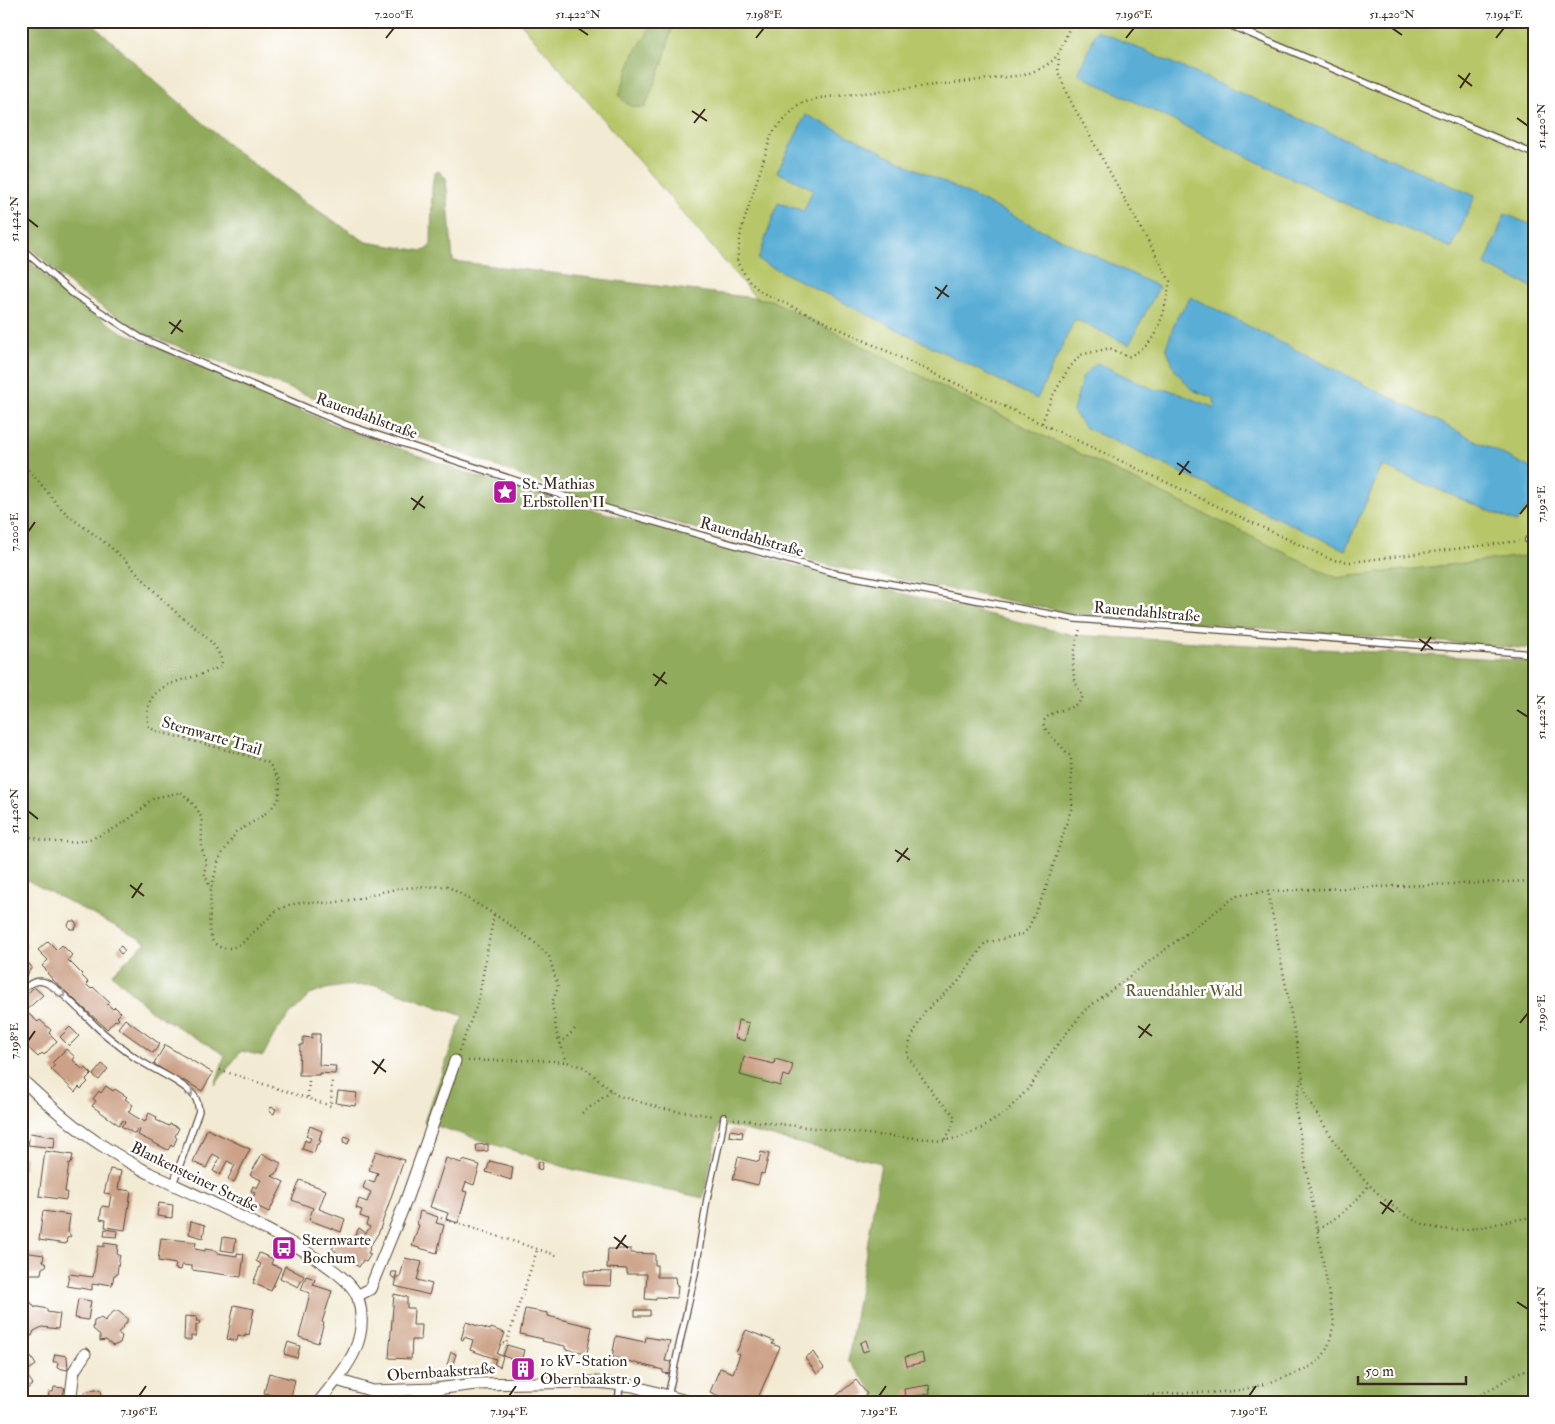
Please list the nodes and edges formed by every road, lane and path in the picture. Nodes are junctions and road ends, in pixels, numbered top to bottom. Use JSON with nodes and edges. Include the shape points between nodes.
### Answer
{"nodes":[{"id":1,"x":1072,"y":21,"type":"edge"},
{"id":2,"x":1220,"y":21,"type":"edge"},
{"id":3,"x":1059,"y":52,"type":"junction"},
{"id":4,"x":1534,"y":154,"type":"edge"},
{"id":5,"x":21,"y":248,"type":"edge"},
{"id":6,"x":1042,"y":423,"type":"junction"},
{"id":7,"x":21,"y":463,"type":"edge"},
{"id":8,"x":1531,"y":540,"type":"edge"},
{"id":9,"x":1082,"y":620,"type":"junction"},
{"id":10,"x":1534,"y":654,"type":"edge"},
{"id":11,"x":21,"y":834,"type":"edge"},
{"id":12,"x":1534,"y":881,"type":"edge"},
{"id":13,"x":211,"y":889,"type":"junction"},
{"id":14,"x":1268,"y":892,"type":"junction"},
{"id":15,"x":494,"y":914,"type":"junction"},
{"id":16,"x":21,"y":992,"type":"edge"},
{"id":17,"x":577,"y":1027,"type":"dead end"},
{"id":18,"x":560,"y":1044,"type":"junction"},
{"id":19,"x":455,"y":1061,"type":"junction"},
{"id":20,"x":567,"y":1062,"type":"junction"},
{"id":21,"x":220,"y":1070,"type":"dead end"},
{"id":22,"x":1302,"y":1078,"type":"junction"},
{"id":23,"x":21,"y":1079,"type":"edge"},
{"id":24,"x":309,"y":1081,"type":"dead end"},
{"id":25,"x":332,"y":1081,"type":"dead end"},
{"id":26,"x":612,"y":1091,"type":"junction"},
{"id":27,"x":308,"y":1098,"type":"junction"},
{"id":28,"x":582,"y":1113,"type":"dead end"},
{"id":29,"x":724,"y":1117,"type":"junction"},
{"id":30,"x":944,"y":1140,"type":"junction"},
{"id":31,"x":173,"y":1184,"type":"junction"},
{"id":32,"x":1370,"y":1185,"type":"junction"},
{"id":33,"x":1534,"y":1215,"type":"edge"},
{"id":34,"x":441,"y":1218,"type":"dead end"},
{"id":35,"x":1318,"y":1230,"type":"junction"},
{"id":36,"x":537,"y":1250,"type":"junction"},
{"id":37,"x":559,"y":1256,"type":"dead end"},
{"id":38,"x":357,"y":1296,"type":"junction"},
{"id":39,"x":503,"y":1343,"type":"dead end"},
{"id":40,"x":85,"y":1354,"type":"dead end"},
{"id":41,"x":1534,"y":1367,"type":"edge"},
{"id":42,"x":337,"y":1380,"type":"junction"},
{"id":43,"x":620,"y":1384,"type":"junction"},
{"id":44,"x":401,"y":1390,"type":"junction"},
{"id":45,"x":1152,"y":1395,"type":"junction"},
{"id":46,"x":668,"y":1396,"type":"junction"},
{"id":47,"x":70,"y":1403,"type":"edge"},
{"id":48,"x":318,"y":1403,"type":"edge"},
{"id":49,"x":402,"y":1403,"type":"edge"},
{"id":50,"x":618,"y":1403,"type":"edge"},
{"id":51,"x":693,"y":1403,"type":"edge"},
{"id":52,"x":1114,"y":1403,"type":"edge"},
{"id":53,"x":1157,"y":1403,"type":"edge"},
{"id":54,"x":1468,"y":1403,"type":"edge"}],
"edges":[{"from":1,"to":3,"type":"path"},
{"from":2,"to":4,"type":"lane"},
{"from":3,"to":6,"type":"path","via":[[1058,72],[1070,100],[1170,281],[1166,307],[1156,331],[1143,349],[1128,357],[1110,348],[1080,355],[1051,399]]},
{"from":3,"to":6,"type":"path","via":[[1058,57],[1044,68],[1024,75],[819,98],[799,104],[772,133],[741,231],[737,262],[761,292]]},
{"from":5,"to":9,"type":"lane","name":"Rauendahlstraße","via":[[72,293],[141,338],[347,425],[560,496],[834,573]]},
{"from":6,"to":8,"type":"path","via":[[1332,560],[1350,562]]},
{"from":7,"to":13,"type":"path","name":"Sternwarte Trail","via":[[74,521],[105,542],[170,608],[216,646],[222,658],[222,665],[216,670],[177,681],[154,696],[148,711],[149,727],[269,763],[280,782],[279,798],[270,810],[236,832],[219,859]]},
{"from":9,"to":10,"type":"lane","name":"Rauendahlstraße"},
{"from":9,"to":30,"type":"path","via":[[1072,672],[1083,696],[1077,704],[1049,715],[1043,723],[1071,757],[1072,806],[1045,891],[1028,929],[1023,934],[985,943],[958,982],[924,1012],[908,1048],[907,1055],[934,1095],[954,1116],[951,1131]]},
{"from":11,"to":13,"type":"path","via":[[65,844],[83,841],[109,832],[156,797],[181,792],[201,817],[202,854],[207,862],[204,872]]},
{"from":12,"to":14,"type":"path"},
{"from":13,"to":15,"type":"path","name":"Sternwarte Trail","via":[[209,929],[213,942],[221,948],[241,944],[277,910],[289,905],[331,903],[402,888],[447,886]]},
{"from":14,"to":22,"type":"path"},
{"from":14,"to":30,"type":"path","via":[[1236,896],[1085,1010],[1054,1049],[1030,1087],[1006,1112],[959,1138]]},
{"from":15,"to":18,"type":"path","name":"Sternwarte Trail","via":[[533,941],[548,956],[558,987],[552,1003]]},
{"from":15,"to":19,"type":"path","via":[[478,1002]]},
{"from":16,"to":31,"type":"lane","one_way":true,"via":[[28,984],[44,981],[116,1044],[195,1097],[199,1112]]},
{"from":17,"to":18,"type":"path"},
{"from":18,"to":20,"type":"path","name":"Sternwarte Trail"},
{"from":19,"to":20,"type":"path"},
{"from":19,"to":38,"type":"street","via":[[450,1092],[370,1290]]},
{"from":20,"to":26,"type":"path","via":[[583,1067]]},
{"from":21,"to":27,"type":"path"},
{"from":22,"to":32,"type":"path","via":[[1316,1114]]},
{"from":22,"to":35,"type":"path","via":[[1295,1107]]},
{"from":23,"to":31,"type":"street","name":"Blankensteiner Straße","via":[[90,1138]]},
{"from":24,"to":27,"type":"path"},
{"from":25,"to":27,"type":"path","via":[[331,1106]]},
{"from":26,"to":28,"type":"path"},
{"from":26,"to":29,"type":"path","via":[[664,1109]]},
{"from":29,"to":30,"type":"path","via":[[860,1134]]},
{"from":29,"to":46,"type":"lane"},
{"from":31,"to":38,"type":"street","name":"Blankensteiner Straße","via":[[288,1241],[332,1269]]},
{"from":32,"to":33,"type":"path","via":[[1404,1215],[1441,1229],[1467,1229]]},
{"from":32,"to":35,"type":"path","via":[[1345,1213]]},
{"from":34,"to":36,"type":"path"},
{"from":35,"to":45,"type":"path","via":[[1334,1322],[1330,1342],[1321,1358],[1303,1370],[1248,1388]]},
{"from":36,"to":37,"type":"path"},
{"from":36,"to":39,"type":"path","via":[[506,1344]]},
{"from":38,"to":42,"type":"street","via":[[362,1326],[359,1339]]},
{"from":40,"to":47,"type":"street","via":[[74,1371]]},
{"from":41,"to":54,"type":"path","via":[[1517,1373]]},
{"from":42,"to":44,"type":"street","name":"Obernbaakstraße","via":[[373,1391]]},
{"from":42,"to":48,"type":"street"},
{"from":43,"to":44,"type":"street","name":"Obernbaakstraße","via":[[512,1383]]},
{"from":43,"to":46,"type":"street","name":"Obernbaakstraße"},
{"from":43,"to":50,"type":"lane"},
{"from":44,"to":49,"type":"lane"},
{"from":45,"to":52,"type":"path","via":[[1133,1396]]},
{"from":45,"to":53,"type":"path"},
{"from":46,"to":51,"type":"street","name":"Obernbaakstraße"}]}
